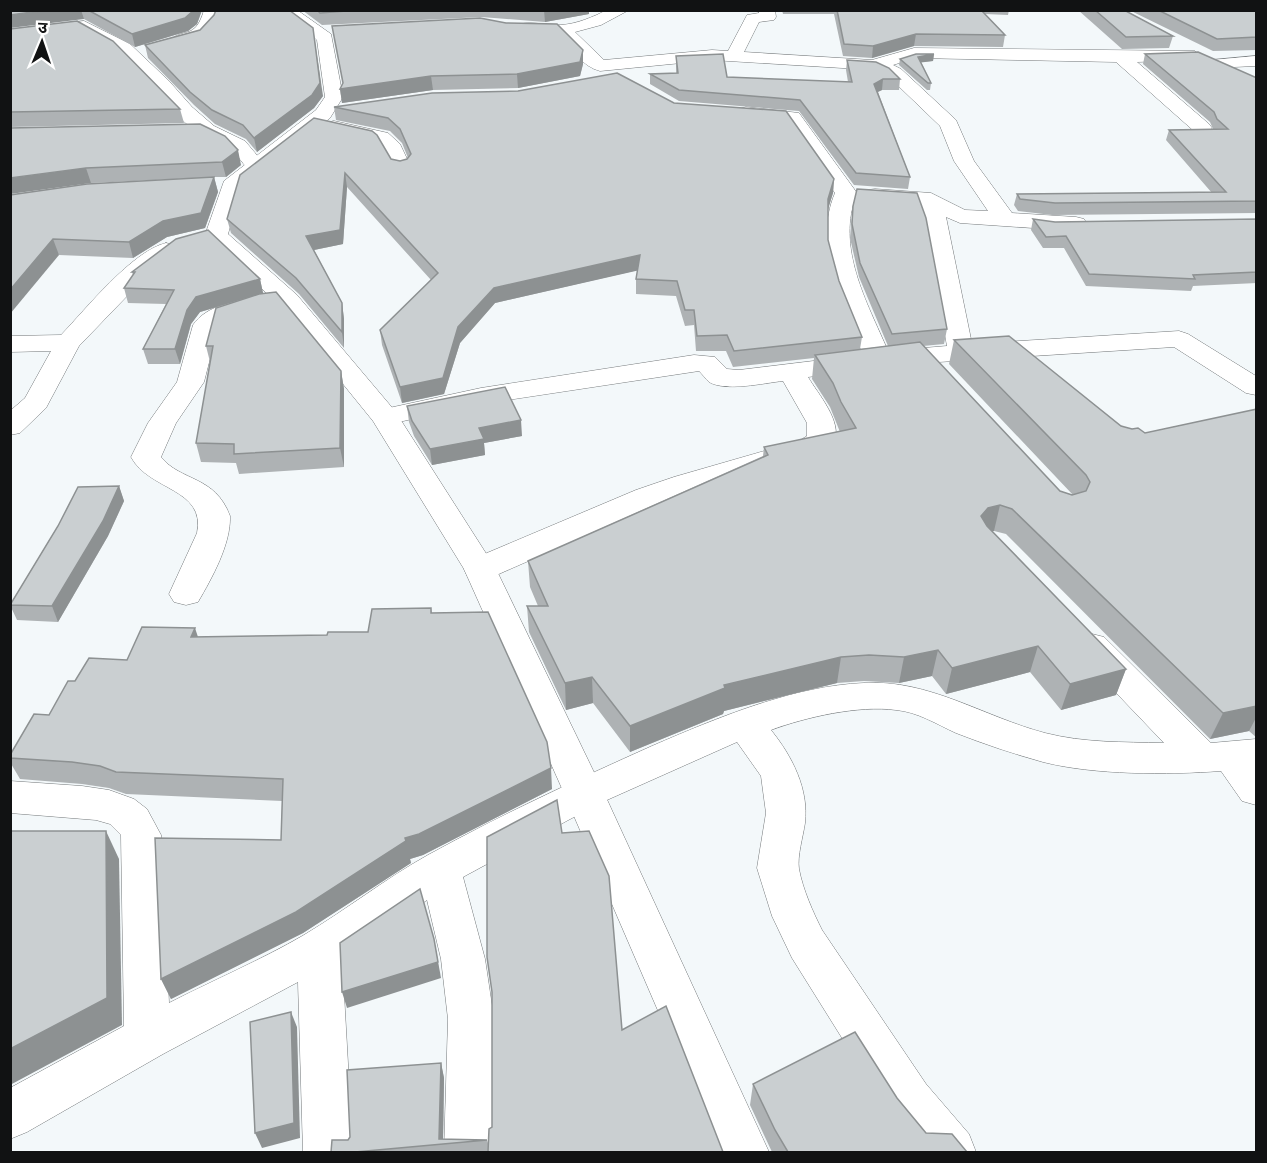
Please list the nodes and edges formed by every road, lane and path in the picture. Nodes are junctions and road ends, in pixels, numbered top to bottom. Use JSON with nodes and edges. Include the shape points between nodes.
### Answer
{"nodes":[{"id":1,"x":212,"y":10,"type":"edge"},
{"id":2,"x":286,"y":10,"type":"edge"},
{"id":3,"x":621,"y":10,"type":"edge"},
{"id":4,"x":767,"y":10,"type":"edge"},
{"id":5,"x":87,"y":19,"type":"edge"},
{"id":6,"x":10,"y":21,"type":"edge"},
{"id":7,"x":498,"y":27,"type":"edge"},
{"id":8,"x":564,"y":30,"type":"junction"},
{"id":9,"x":10,"y":35,"type":"edge"},
{"id":10,"x":1166,"y":40,"type":"edge"},
{"id":11,"x":1195,"y":54,"type":"junction"},
{"id":12,"x":132,"y":55,"type":"junction"},
{"id":13,"x":733,"y":57,"type":"junction"},
{"id":14,"x":1120,"y":57,"type":"junction"},
{"id":15,"x":1257,"y":61,"type":"edge"},
{"id":16,"x":878,"y":64,"type":"junction"},
{"id":17,"x":1218,"y":64,"type":"junction"},
{"id":18,"x":600,"y":66,"type":"junction"},
{"id":19,"x":1247,"y":78,"type":"edge"},
{"id":20,"x":587,"y":82,"type":"edge"},
{"id":21,"x":721,"y":112,"type":"edge"},
{"id":22,"x":327,"y":116,"type":"junction"},
{"id":23,"x":1202,"y":128,"type":"edge"},
{"id":24,"x":207,"y":130,"type":"junction"},
{"id":25,"x":184,"y":131,"type":"edge"},
{"id":26,"x":256,"y":166,"type":"junction"},
{"id":27,"x":400,"y":167,"type":"edge"},
{"id":28,"x":846,"y":193,"type":"junction"},
{"id":29,"x":931,"y":199,"type":"junction"},
{"id":30,"x":1004,"y":218,"type":"junction"},
{"id":31,"x":1094,"y":224,"type":"edge"},
{"id":32,"x":198,"y":240,"type":"junction"},
{"id":33,"x":288,"y":300,"type":"junction"},
{"id":34,"x":68,"y":343,"type":"junction"},
{"id":35,"x":10,"y":344,"type":"edge"},
{"id":36,"x":1009,"y":349,"type":"junction"},
{"id":37,"x":961,"y":352,"type":"junction"},
{"id":38,"x":923,"y":355,"type":"junction"},
{"id":39,"x":878,"y":359,"type":"junction"},
{"id":40,"x":1035,"y":371,"type":"edge"},
{"id":41,"x":792,"y":373,"type":"junction"},
{"id":42,"x":947,"y":380,"type":"edge"},
{"id":43,"x":1257,"y":387,"type":"edge"},
{"id":44,"x":385,"y":417,"type":"junction"},
{"id":45,"x":10,"y":427,"type":"edge"},
{"id":46,"x":480,"y":569,"type":"junction"},
{"id":47,"x":186,"y":594,"type":"dead end"},
{"id":48,"x":1073,"y":626,"type":"edge"},
{"id":49,"x":745,"y":725,"type":"junction"},
{"id":50,"x":1230,"y":757,"type":"edge"},
{"id":51,"x":1257,"y":790,"type":"edge"},
{"id":52,"x":584,"y":793,"type":"junction"},
{"id":53,"x":10,"y":797,"type":"edge"},
{"id":54,"x":440,"y":869,"type":"junction"},
{"id":55,"x":319,"y":949,"type":"junction"},
{"id":56,"x":147,"y":1038,"type":"junction"},
{"id":57,"x":10,"y":1115,"type":"edge"},
{"id":58,"x":328,"y":1152,"type":"edge"},
{"id":59,"x":469,"y":1152,"type":"edge"},
{"id":60,"x":744,"y":1152,"type":"edge"},
{"id":61,"x":951,"y":1152,"type":"edge"}],
"edges":[{"from":1,"to":12,"type":"street","via":[[202,33]]},
{"from":2,"to":22,"type":"street","via":[[327,32],[334,97]]},
{"from":3,"to":8,"type":"street"},
{"from":4,"to":13,"type":"street","via":[[768,17],[753,18]]},
{"from":5,"to":6,"type":"street"},
{"from":5,"to":9,"type":"street"},
{"from":5,"to":12,"type":"street"},
{"from":7,"to":8,"type":"street"},
{"from":8,"to":18,"type":"street"},
{"from":10,"to":11,"type":"street"},
{"from":11,"to":14,"type":"street"},
{"from":11,"to":17,"type":"street"},
{"from":12,"to":24,"type":"street"},
{"from":13,"to":16,"type":"street"},
{"from":13,"to":18,"type":"street","via":[[712,55]]},
{"from":14,"to":16,"type":"street","via":[[914,53]]},
{"from":14,"to":23,"type":"street"},
{"from":15,"to":17,"type":"street"},
{"from":16,"to":30,"type":"street","via":[[895,73],[950,124],[964,161]]},
{"from":17,"to":19,"type":"street"},
{"from":18,"to":20,"type":"street","via":[[623,79]]},
{"from":21,"to":28,"type":"street","via":[[792,117]]},
{"from":22,"to":26,"type":"street"},
{"from":22,"to":27,"type":"street","via":[[381,137],[390,144]]},
{"from":24,"to":25,"type":"street"},
{"from":24,"to":26,"type":"street","via":[[238,145]]},
{"from":26,"to":32,"type":"street","via":[[219,186]]},
{"from":28,"to":29,"type":"street"},
{"from":28,"to":39,"type":"street","via":[[837,213],[837,249]]},
{"from":29,"to":30,"type":"street","via":[[960,216]]},
{"from":29,"to":37,"type":"street"},
{"from":30,"to":31,"type":"street"},
{"from":32,"to":33,"type":"street"},
{"from":32,"to":34,"type":"street","via":[[172,246],[147,262]]},
{"from":33,"to":44,"type":"street"},
{"from":33,"to":47,"type":"street","via":[[260,303],[210,319],[190,382],[162,423],[146,457],[151,467],[195,490],[214,517],[211,535]]},
{"from":34,"to":35,"type":"street"},
{"from":34,"to":45,"type":"street","via":[[36,402]]},
{"from":36,"to":37,"type":"street"},
{"from":36,"to":40,"type":"street"},
{"from":36,"to":43,"type":"street","via":[[1179,339]]},
{"from":37,"to":38,"type":"street"},
{"from":38,"to":39,"type":"street"},
{"from":38,"to":42,"type":"street"},
{"from":39,"to":41,"type":"street"},
{"from":41,"to":44,"type":"street","via":[[727,379],[706,363],[694,363],[481,396]]},
{"from":41,"to":46,"type":"street","via":[[821,423],[821,440],[647,497]]},
{"from":44,"to":46,"type":"street"},
{"from":46,"to":52,"type":"street"},
{"from":48,"to":50,"type":"street"},
{"from":49,"to":50,"type":"street","via":[[789,709],[862,696],[896,696],[929,704],[970,723],[1043,747],[1083,756]]},
{"from":49,"to":52,"type":"street"},
{"from":49,"to":61,"type":"street","via":[[769,755],[783,786],[786,813],[778,868],[807,944],[909,1101]]},
{"from":50,"to":51,"type":"street"},
{"from":52,"to":54,"type":"street"},
{"from":52,"to":60,"type":"street"},
{"from":53,"to":56,"type":"street","via":[[101,805],[121,811],[133,820],[141,835]]},
{"from":54,"to":55,"type":"street"},
{"from":54,"to":59,"type":"street","via":[[463,959],[471,1019]]},
{"from":55,"to":56,"type":"street"},
{"from":55,"to":58,"type":"street"},
{"from":56,"to":57,"type":"street"}]}
